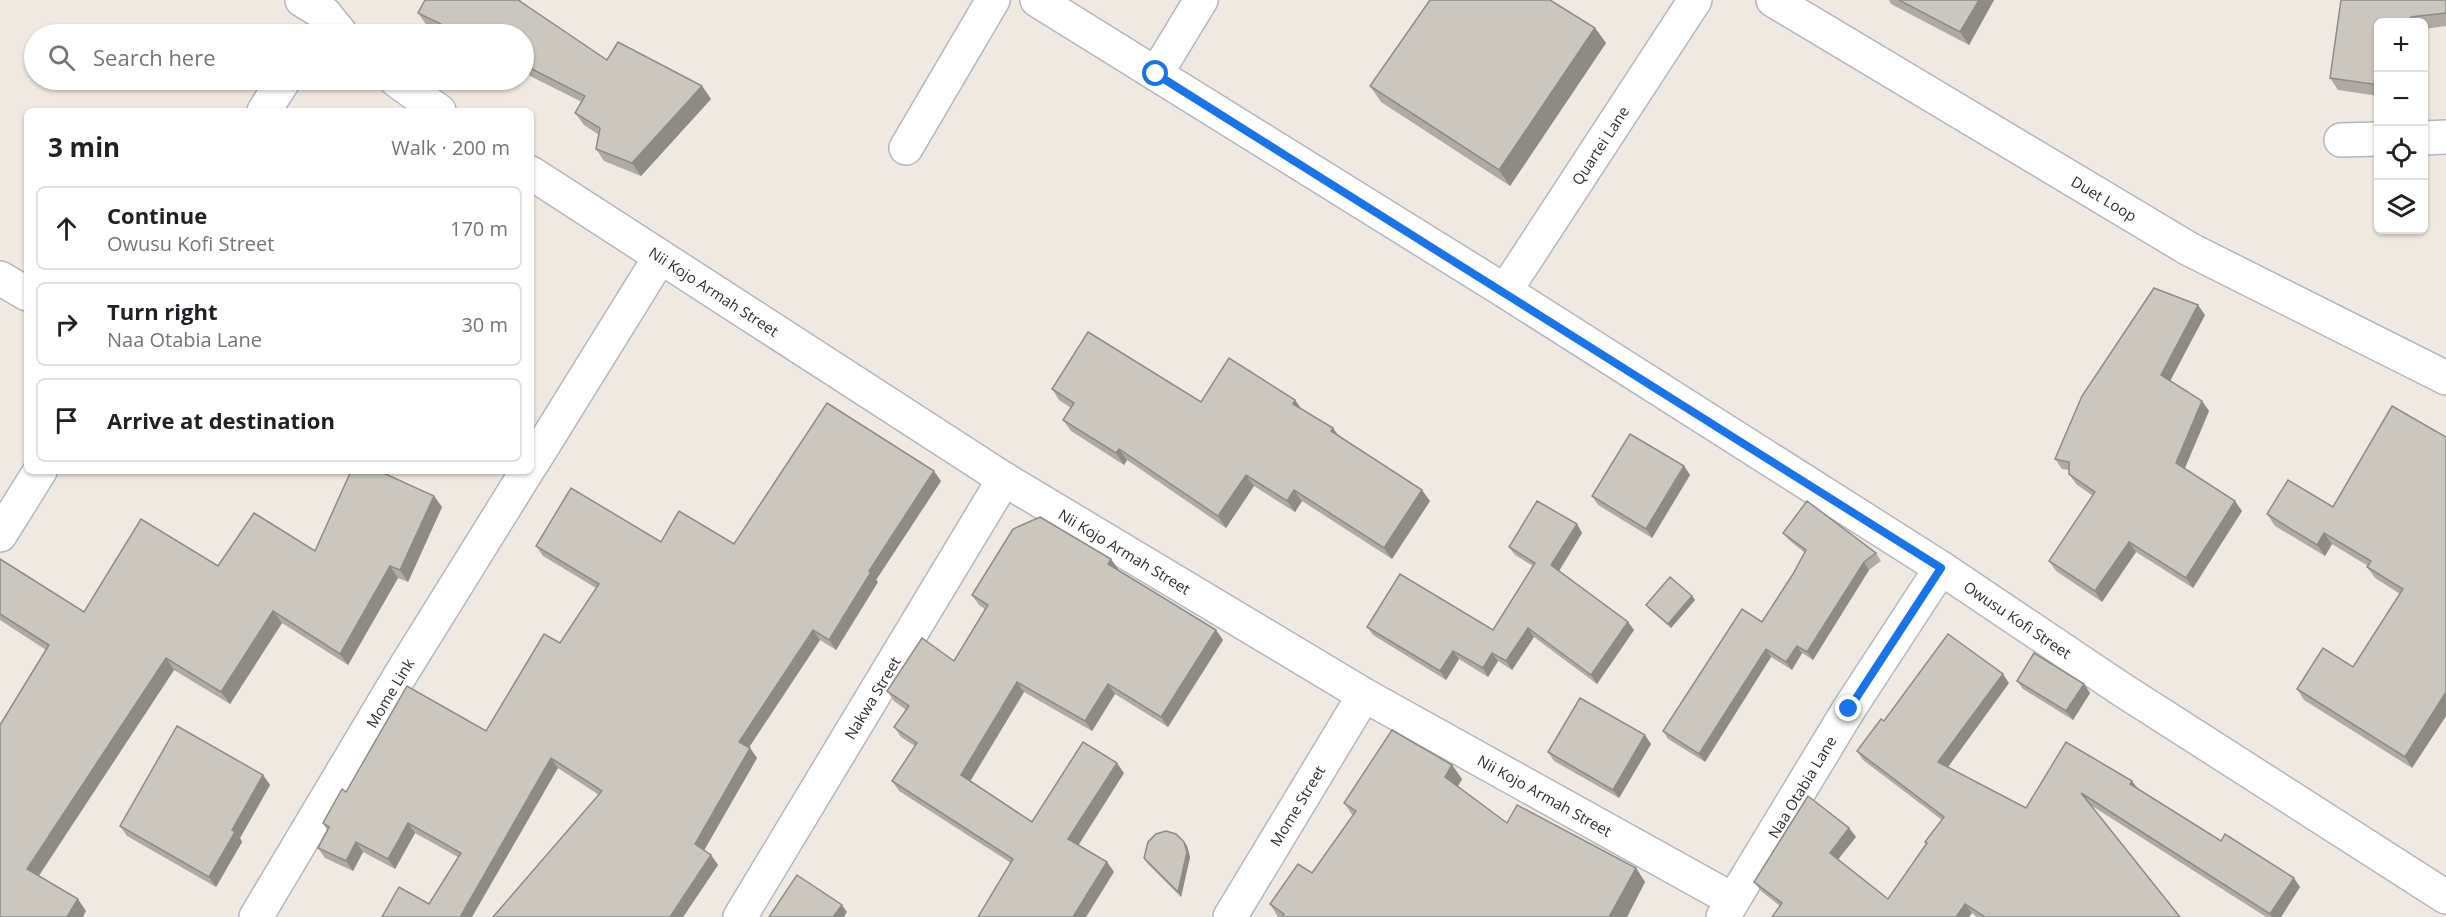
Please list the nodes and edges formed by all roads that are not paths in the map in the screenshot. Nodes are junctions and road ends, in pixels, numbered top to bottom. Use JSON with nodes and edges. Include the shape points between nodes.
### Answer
{"nodes":[{"id":1,"x":993,"y":0,"type":"edge"},
{"id":2,"x":1037,"y":0,"type":"edge"},
{"id":3,"x":1201,"y":0,"type":"edge"},
{"id":4,"x":1695,"y":0,"type":"edge"},
{"id":5,"x":1773,"y":0,"type":"edge"},
{"id":6,"x":1156,"y":74,"type":"junction"},
{"id":7,"x":278,"y":90,"type":"edge"},
{"id":8,"x":410,"y":90,"type":"edge"},
{"id":9,"x":266,"y":108,"type":"edge"},
{"id":10,"x":435,"y":108,"type":"edge"},
{"id":11,"x":2446,"y":137,"type":"edge"},
{"id":12,"x":2428,"y":138,"type":"edge"},
{"id":13,"x":2374,"y":139,"type":"edge"},
{"id":14,"x":2341,"y":140,"type":"dead end"},
{"id":15,"x":906,"y":148,"type":"dead end"},
{"id":16,"x":534,"y":175,"type":"edge"},
{"id":17,"x":660,"y":257,"type":"junction"},
{"id":18,"x":0,"y":278,"type":"edge"},
{"id":19,"x":1504,"y":291,"type":"junction"},
{"id":20,"x":24,"y":292,"type":"edge"},
{"id":21,"x":2446,"y":378,"type":"edge"},
{"id":22,"x":534,"y":460,"type":"edge"},
{"id":23,"x":38,"y":474,"type":"edge"},
{"id":24,"x":525,"y":474,"type":"edge"},
{"id":25,"x":1004,"y":479,"type":"junction"},
{"id":26,"x":0,"y":535,"type":"edge"},
{"id":27,"x":1941,"y":568,"type":"junction"},
{"id":28,"x":1364,"y":695,"type":"junction"},
{"id":29,"x":2446,"y":897,"type":"edge"},
{"id":30,"x":1728,"y":908,"type":"edge"},
{"id":31,"x":256,"y":917,"type":"edge"},
{"id":32,"x":740,"y":917,"type":"edge"},
{"id":33,"x":1230,"y":917,"type":"edge"},
{"id":34,"x":2430,"y":917,"type":"edge"}],
"edges":[{"from":1,"to":15,"type":"street"},
{"from":2,"to":6,"type":"street","name":"Owusu Kofi Street"},
{"from":3,"to":6,"type":"street"},
{"from":4,"to":19,"type":"street","name":"Quartei Lane"},
{"from":5,"to":21,"type":"street","name":"Duet Loop","via":[[2189,249]]},
{"from":6,"to":19,"type":"street","name":"Owusu Kofi Street"},
{"from":7,"to":9,"type":"street"},
{"from":8,"to":10,"type":"street"},
{"from":11,"to":12,"type":"street"},
{"from":13,"to":14,"type":"street"},
{"from":16,"to":17,"type":"street","name":"Nii Kojo Armah Street"},
{"from":17,"to":22,"type":"street"},
{"from":17,"to":25,"type":"street","name":"Nii Kojo Armah Street"},
{"from":18,"to":20,"type":"street"},
{"from":19,"to":27,"type":"street","name":"Owusu Kofi Street"},
{"from":23,"to":26,"type":"street"},
{"from":24,"to":31,"type":"street","name":"Mome Link"},
{"from":25,"to":28,"type":"street","name":"Nii Kojo Armah Street"},
{"from":25,"to":32,"type":"street","name":"Nakwa Street"},
{"from":27,"to":29,"type":"street","name":"Owusu Kofi Street","via":[[2121,689]]},
{"from":27,"to":30,"type":"street","name":"Naa Otabia Lane","via":[[1849,709]]},
{"from":28,"to":30,"type":"street","name":"Nii Kojo Armah Street"},
{"from":28,"to":33,"type":"street","name":"Mome Street"},
{"from":29,"to":34,"type":"street"}]}
